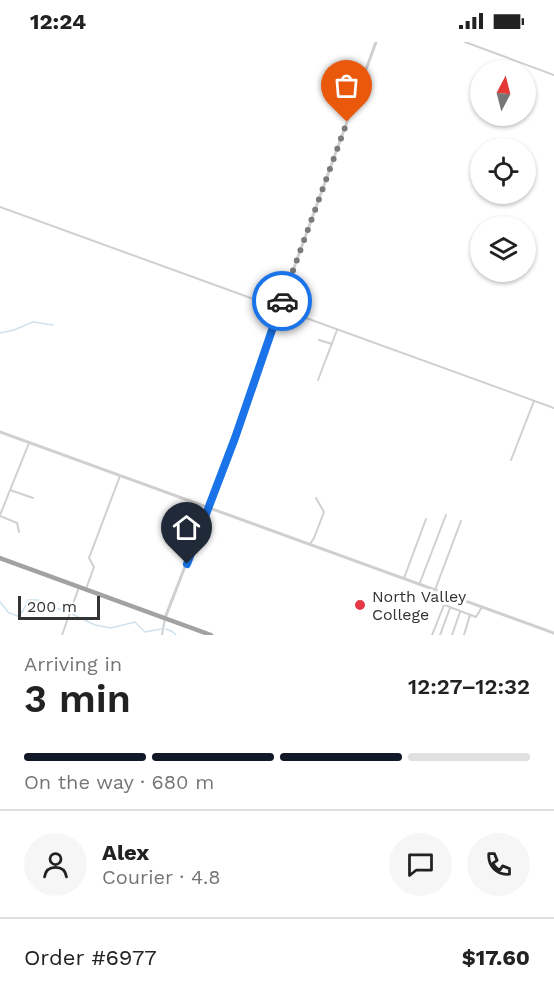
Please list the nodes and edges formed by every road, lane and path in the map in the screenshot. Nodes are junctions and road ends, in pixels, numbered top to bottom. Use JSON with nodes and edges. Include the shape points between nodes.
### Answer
{"nodes":[{"id":1,"x":376,"y":42,"type":"edge"},
{"id":2,"x":465,"y":42,"type":"edge"},
{"id":3,"x":554,"y":75,"type":"edge"},
{"id":4,"x":0,"y":207,"type":"edge"},
{"id":5,"x":279,"y":309,"type":"junction"},
{"id":6,"x":337,"y":330,"type":"junction"},
{"id":7,"x":319,"y":340,"type":"dead end"},
{"id":8,"x":332,"y":344,"type":"junction"},
{"id":9,"x":318,"y":380,"type":"dead end"},
{"id":10,"x":534,"y":401,"type":"junction"},
{"id":11,"x":554,"y":408,"type":"edge"},
{"id":12,"x":0,"y":432,"type":"edge"},
{"id":13,"x":29,"y":443,"type":"junction"},
{"id":14,"x":511,"y":460,"type":"dead end"},
{"id":15,"x":120,"y":476,"type":"junction"},
{"id":16,"x":10,"y":490,"type":"junction"},
{"id":17,"x":33,"y":498,"type":"dead end"},
{"id":18,"x":316,"y":498,"type":"dead end"},
{"id":19,"x":207,"y":507,"type":"junction"},
{"id":20,"x":0,"y":515,"type":"edge"},
{"id":21,"x":446,"y":515,"type":"dead end"},
{"id":22,"x":426,"y":519,"type":"dead end"},
{"id":23,"x":461,"y":520,"type":"dead end"},
{"id":24,"x":20,"y":532,"type":"dead end"},
{"id":25,"x":310,"y":544,"type":"junction"},
{"id":26,"x":1,"y":560,"type":"edge"},
{"id":27,"x":404,"y":579,"type":"junction"},
{"id":28,"x":419,"y":585,"type":"junction"},
{"id":29,"x":79,"y":587,"type":"junction"},
{"id":30,"x":86,"y":589,"type":"junction"},
{"id":31,"x":435,"y":590,"type":"junction"},
{"id":32,"x":446,"y":594,"type":"junction"},
{"id":33,"x":444,"y":605,"type":"junction"},
{"id":34,"x":482,"y":607,"type":"junction"},
{"id":35,"x":450,"y":608,"type":"junction"},
{"id":36,"x":461,"y":612,"type":"junction"},
{"id":37,"x":470,"y":615,"type":"junction"},
{"id":38,"x":165,"y":618,"type":"junction"},
{"id":39,"x":554,"y":633,"type":"edge"},
{"id":40,"x":62,"y":635,"type":"edge"},
{"id":41,"x":162,"y":635,"type":"edge"},
{"id":42,"x":211,"y":635,"type":"edge"},
{"id":43,"x":432,"y":635,"type":"edge"},
{"id":44,"x":440,"y":635,"type":"edge"},
{"id":45,"x":452,"y":635,"type":"edge"},
{"id":46,"x":464,"y":635,"type":"edge"}],
"edges":[{"from":1,"to":5,"type":"street"},
{"from":2,"to":3,"type":"street"},
{"from":4,"to":5,"type":"street"},
{"from":5,"to":6,"type":"street"},
{"from":5,"to":19,"type":"street"},
{"from":6,"to":8,"type":"street"},
{"from":6,"to":10,"type":"street"},
{"from":7,"to":8,"type":"street"},
{"from":8,"to":9,"type":"street"},
{"from":10,"to":11,"type":"street"},
{"from":10,"to":14,"type":"street"},
{"from":12,"to":13,"type":"street"},
{"from":13,"to":15,"type":"street"},
{"from":13,"to":16,"type":"street"},
{"from":15,"to":19,"type":"street"},
{"from":15,"to":30,"type":"street","via":[[89,558],[94,566]]},
{"from":16,"to":17,"type":"street"},
{"from":16,"to":20,"type":"street"},
{"from":18,"to":25,"type":"street","via":[[324,512]]},
{"from":19,"to":25,"type":"street"},
{"from":19,"to":38,"type":"street"},
{"from":20,"to":24,"type":"street","via":[[16,523]]},
{"from":21,"to":28,"type":"street"},
{"from":22,"to":27,"type":"street"},
{"from":23,"to":31,"type":"street"},
{"from":25,"to":27,"type":"street"},
{"from":26,"to":29,"type":"highway"},
{"from":27,"to":28,"type":"street"},
{"from":28,"to":31,"type":"street"},
{"from":29,"to":30,"type":"highway"},
{"from":29,"to":40,"type":"street"},
{"from":30,"to":38,"type":"highway"},
{"from":31,"to":32,"type":"street"},
{"from":32,"to":33,"type":"street"},
{"from":32,"to":34,"type":"street"},
{"from":33,"to":35,"type":"street"},
{"from":33,"to":43,"type":"street"},
{"from":34,"to":37,"type":"street","via":[[477,616]]},
{"from":34,"to":39,"type":"street"},
{"from":35,"to":36,"type":"street"},
{"from":35,"to":44,"type":"street"},
{"from":36,"to":37,"type":"street"},
{"from":36,"to":45,"type":"street"},
{"from":37,"to":46,"type":"street"},
{"from":38,"to":41,"type":"street"},
{"from":38,"to":42,"type":"highway"}]}
